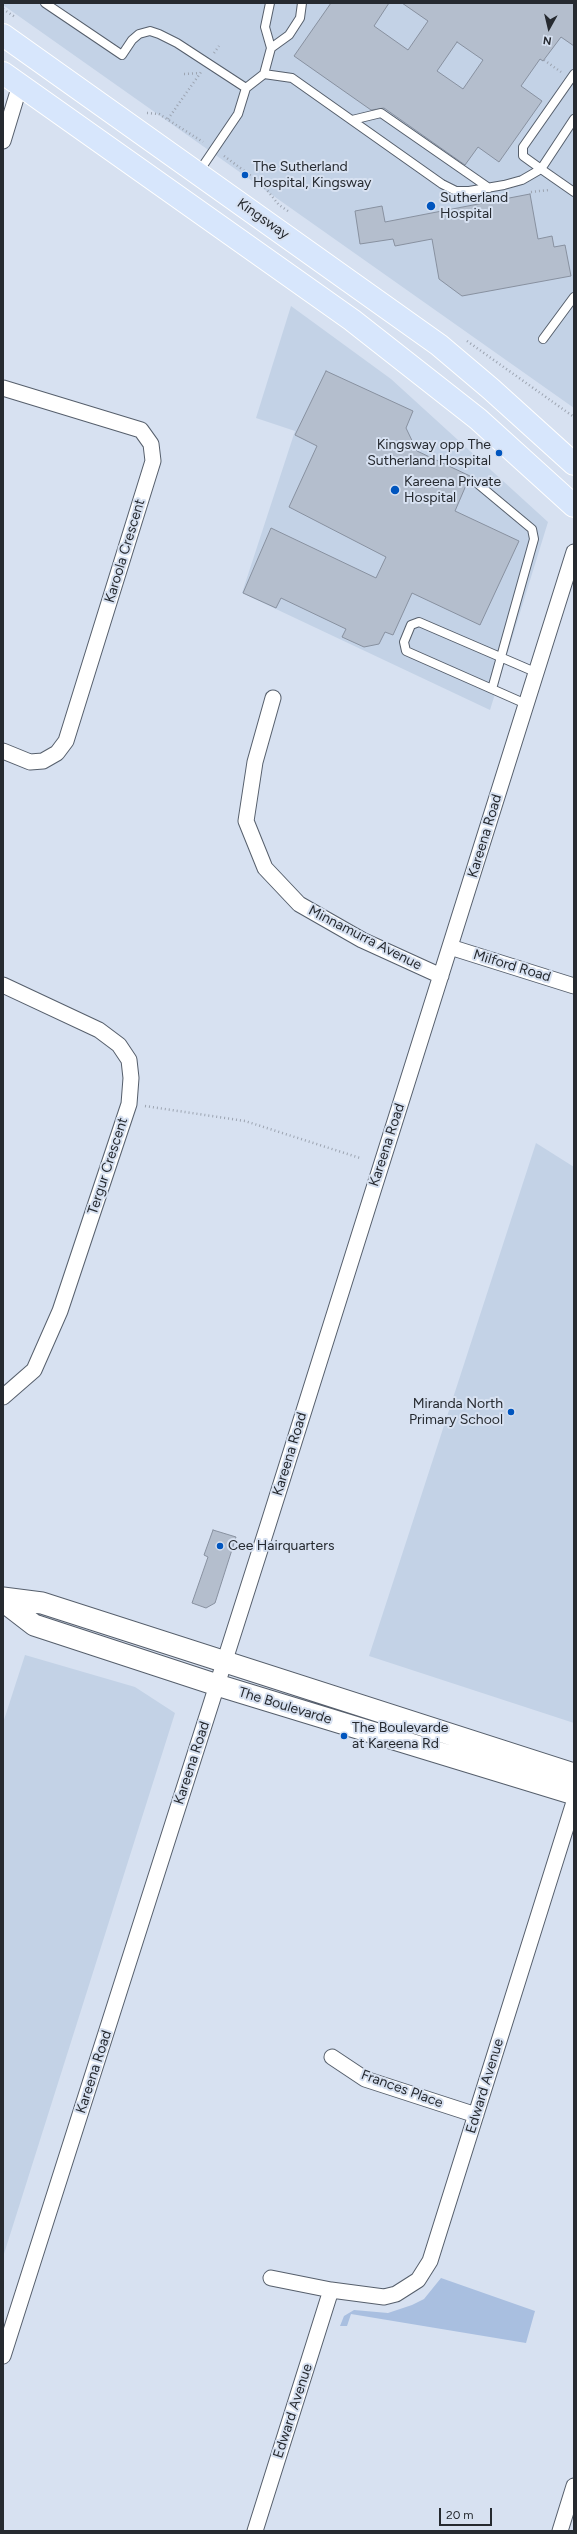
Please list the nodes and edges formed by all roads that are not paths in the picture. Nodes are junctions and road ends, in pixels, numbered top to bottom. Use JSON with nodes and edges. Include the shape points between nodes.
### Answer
{"nodes":[{"id":1,"x":46,"y":3,"type":"edge"},
{"id":2,"x":270,"y":3,"type":"edge"},
{"id":3,"x":302,"y":3,"type":"edge"},
{"id":4,"x":3,"y":35,"type":"edge"},
{"id":5,"x":271,"y":48,"type":"junction"},
{"id":6,"x":31,"y":54,"type":"junction"},
{"id":7,"x":3,"y":73,"type":"edge"},
{"id":8,"x":264,"y":74,"type":"junction"},
{"id":9,"x":574,"y":74,"type":"edge"},
{"id":10,"x":20,"y":85,"type":"junction"},
{"id":11,"x":246,"y":88,"type":"junction"},
{"id":12,"x":574,"y":119,"type":"edge"},
{"id":13,"x":352,"y":120,"type":"junction"},
{"id":14,"x":3,"y":141,"type":"edge"},
{"id":15,"x":541,"y":169,"type":"junction"},
{"id":16,"x":198,"y":173,"type":"junction"},
{"id":17,"x":489,"y":188,"type":"junction"},
{"id":18,"x":574,"y":192,"type":"edge"},
{"id":19,"x":574,"y":297,"type":"edge"},
{"id":20,"x":543,"y":339,"type":"dead end"},
{"id":21,"x":3,"y":388,"type":"edge"},
{"id":22,"x":517,"y":412,"type":"junction"},
{"id":23,"x":574,"y":450,"type":"edge"},
{"id":24,"x":514,"y":452,"type":"junction"},
{"id":25,"x":574,"y":464,"type":"edge"},
{"id":26,"x":478,"y":484,"type":"dead end"},
{"id":27,"x":574,"y":491,"type":"edge"},
{"id":28,"x":574,"y":506,"type":"edge"},
{"id":29,"x":574,"y":552,"type":"edge"},
{"id":30,"x":501,"y":658,"type":"junction"},
{"id":31,"x":535,"y":672,"type":"junction"},
{"id":32,"x":492,"y":689,"type":"junction"},
{"id":33,"x":273,"y":698,"type":"dead end"},
{"id":34,"x":526,"y":704,"type":"junction"},
{"id":35,"x":3,"y":751,"type":"edge"},
{"id":36,"x":450,"y":947,"type":"junction"},
{"id":37,"x":441,"y":976,"type":"junction"},
{"id":38,"x":3,"y":985,"type":"edge"},
{"id":39,"x":574,"y":986,"type":"edge"},
{"id":40,"x":3,"y":1397,"type":"edge"},
{"id":41,"x":3,"y":1600,"type":"edge"},
{"id":42,"x":224,"y":1662,"type":"junction"},
{"id":43,"x":217,"y":1685,"type":"junction"},
{"id":44,"x":574,"y":1774,"type":"edge"},
{"id":45,"x":574,"y":1794,"type":"edge"},
{"id":46,"x":574,"y":1802,"type":"edge"},
{"id":47,"x":332,"y":2057,"type":"dead end"},
{"id":48,"x":476,"y":2115,"type":"junction"},
{"id":49,"x":271,"y":2278,"type":"dead end"},
{"id":50,"x":331,"y":2290,"type":"junction"},
{"id":51,"x":7,"y":2330,"type":"edge"},
{"id":52,"x":3,"y":2356,"type":"edge"},
{"id":53,"x":574,"y":2486,"type":"edge"},
{"id":54,"x":255,"y":2531,"type":"edge"},
{"id":55,"x":560,"y":2531,"type":"edge"}],
"edges":[{"from":1,"to":11,"type":"lane","via":[[122,54],[139,34],[150,31],[177,43]]},
{"from":2,"to":5,"type":"lane","via":[[265,27]]},
{"from":3,"to":5,"type":"lane","via":[[300,18],[289,35]]},
{"from":4,"to":6,"type":"main road","name":"Kingsway"},
{"from":5,"to":8,"type":"lane"},
{"from":6,"to":10,"type":"main road"},
{"from":6,"to":16,"type":"main road","name":"Kingsway"},
{"from":7,"to":10,"type":"main road"},
{"from":8,"to":11,"type":"lane"},
{"from":8,"to":13,"type":"lane","via":[[292,78]]},
{"from":9,"to":15,"type":"lane","via":[[523,147],[523,156]]},
{"from":10,"to":14,"type":"street"},
{"from":10,"to":24,"type":"main road","via":[[352,320],[437,384]]},
{"from":11,"to":16,"type":"lane","via":[[238,114]]},
{"from":12,"to":15,"type":"lane"},
{"from":13,"to":17,"type":"lane","via":[[442,184],[456,191]]},
{"from":13,"to":17,"type":"lane","via":[[381,113]]},
{"from":15,"to":17,"type":"lane","via":[[522,180]]},
{"from":15,"to":18,"type":"lane"},
{"from":16,"to":22,"type":"main road","name":"Kingsway","via":[[438,345]]},
{"from":19,"to":20,"type":"lane"},
{"from":21,"to":35,"type":"street","name":"Karoola Crescent","via":[[141,430],[151,444],[153,461],[66,741],[57,753],[43,761],[30,762]]},
{"from":22,"to":23,"type":"main road","name":"Kingsway"},
{"from":22,"to":25,"type":"main road","name":"Kingsway"},
{"from":24,"to":27,"type":"main road"},
{"from":24,"to":28,"type":"main road"},
{"from":26,"to":30,"type":"lane","via":[[532,529],[534,539]]},
{"from":29,"to":31,"type":"street","name":"Kareena Road"},
{"from":30,"to":31,"type":"lane"},
{"from":30,"to":32,"type":"lane"},
{"from":30,"to":32,"type":"lane","via":[[419,622],[411,625],[404,642],[406,651]]},
{"from":31,"to":34,"type":"street","name":"Kareena Road"},
{"from":32,"to":34,"type":"lane"},
{"from":33,"to":37,"type":"street","name":"Minnamurra Avenue","via":[[255,762],[246,821],[265,868],[299,904],[362,940]]},
{"from":34,"to":36,"type":"street","name":"Kareena Road"},
{"from":36,"to":37,"type":"street","name":"Kareena Road"},
{"from":36,"to":39,"type":"street","name":"Milford Road"},
{"from":37,"to":42,"type":"street","name":"Kareena Road"},
{"from":38,"to":40,"type":"street","name":"Tergur Crescent","via":[[99,1030],[119,1045],[129,1060],[131,1078],[129,1104],[60,1311],[34,1370]]},
{"from":41,"to":42,"type":"main road","name":"The Boulevarde","via":[[42,1603]]},
{"from":41,"to":43,"type":"main road","name":"The Boulevarde","via":[[34,1625]]},
{"from":42,"to":43,"type":"street","name":"Kareena Road"},
{"from":42,"to":44,"type":"main road","name":"The Boulevarde"},
{"from":43,"to":45,"type":"main road","name":"The Boulevarde"},
{"from":43,"to":51,"type":"street","name":"Kareena Road"},
{"from":46,"to":48,"type":"street","name":"Edward Avenue"},
{"from":47,"to":48,"type":"street","name":"Frances Place","via":[[365,2079]]},
{"from":48,"to":50,"type":"street","name":"Edward Avenue","via":[[430,2261],[418,2280],[396,2294],[384,2297]]},
{"from":49,"to":50,"type":"street","name":"Edward Avenue"},
{"from":50,"to":54,"type":"street","name":"Edward Avenue"},
{"from":51,"to":52,"type":"street","name":"Kareena Road"},
{"from":53,"to":55,"type":"street"}]}
